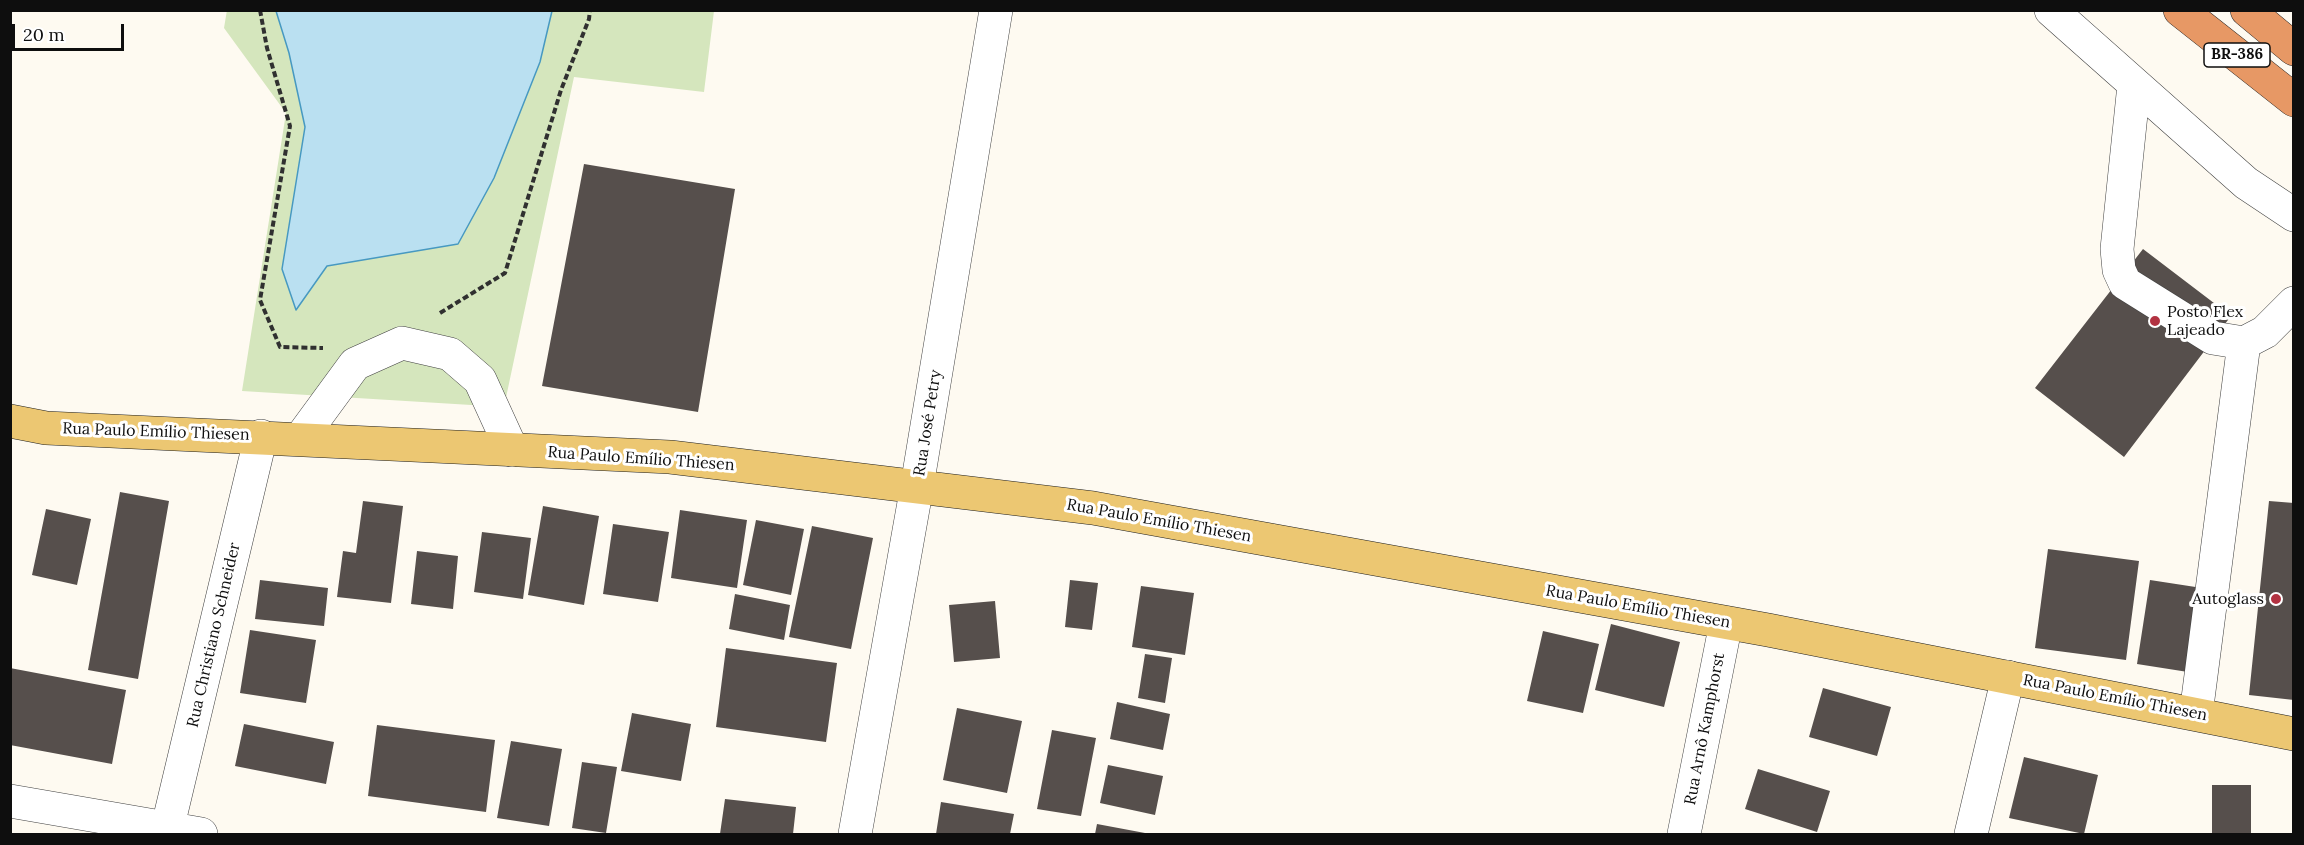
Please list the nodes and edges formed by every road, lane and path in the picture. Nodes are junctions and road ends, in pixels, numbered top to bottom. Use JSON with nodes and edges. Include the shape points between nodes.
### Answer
{"nodes":[{"id":1,"x":260,"y":10,"type":"edge"},
{"id":2,"x":590,"y":10,"type":"edge"},
{"id":3,"x":996,"y":10,"type":"edge"},
{"id":4,"x":2051,"y":10,"type":"edge"},
{"id":5,"x":2180,"y":10,"type":"edge"},
{"id":6,"x":2247,"y":10,"type":"edge"},
{"id":7,"x":2294,"y":49,"type":"edge"},
{"id":8,"x":2134,"y":85,"type":"junction"},
{"id":9,"x":2294,"y":100,"type":"edge"},
{"id":10,"x":2294,"y":214,"type":"edge"},
{"id":11,"x":2294,"y":303,"type":"edge"},
{"id":12,"x":438,"y":315,"type":"dead end"},
{"id":13,"x":2244,"y":344,"type":"junction"},
{"id":14,"x":325,"y":348,"type":"dead end"},
{"id":15,"x":10,"y":422,"type":"edge"},
{"id":16,"x":261,"y":436,"type":"junction"},
{"id":17,"x":300,"y":440,"type":"junction"},
{"id":18,"x":512,"y":450,"type":"junction"},
{"id":19,"x":917,"y":486,"type":"junction"},
{"id":20,"x":1726,"y":623,"type":"junction"},
{"id":21,"x":2008,"y":677,"type":"junction"},
{"id":22,"x":2196,"y":714,"type":"junction"},
{"id":23,"x":2294,"y":734,"type":"edge"},
{"id":24,"x":10,"y":801,"type":"edge"},
{"id":25,"x":167,"y":832,"type":"edge"},
{"id":26,"x":201,"y":834,"type":"edge"},
{"id":27,"x":855,"y":834,"type":"edge"},
{"id":28,"x":1684,"y":834,"type":"edge"},
{"id":29,"x":1971,"y":834,"type":"edge"}],
"edges":[{"from":1,"to":14,"type":"path","via":[[290,126],[260,300],[280,347]]},
{"from":2,"to":12,"type":"path","via":[[505,273]]},
{"from":3,"to":19,"type":"street","name":"Rua José Petry"},
{"from":4,"to":8,"type":"street"},
{"from":5,"to":9,"type":"highway","number":"BR-386"},
{"from":6,"to":7,"type":"highway","number":"BR-386"},
{"from":8,"to":10,"type":"street","via":[[2246,183]]},
{"from":8,"to":13,"type":"street","via":[[2117,249],[2122,277],[2125,283],[2212,338]]},
{"from":11,"to":13,"type":"street","via":[[2265,332]]},
{"from":13,"to":22,"type":"street"},
{"from":15,"to":16,"type":"main road","name":"Rua Paulo Emílio Thiesen","via":[[46,428]]},
{"from":16,"to":17,"type":"main road","name":"Rua Paulo Emílio Thiesen"},
{"from":16,"to":25,"type":"street","name":"Rua Christiano Schneider"},
{"from":17,"to":18,"type":"main road","name":"Rua Paulo Emílio Thiesen"},
{"from":17,"to":18,"type":"street","via":[[355,364],[402,343],[450,354],[480,380]]},
{"from":18,"to":19,"type":"main road","name":"Rua Paulo Emílio Thiesen","via":[[670,457]]},
{"from":19,"to":20,"type":"main road","name":"Rua Paulo Emílio Thiesen","via":[[1093,508]]},
{"from":19,"to":27,"type":"street","name":"Rua José Petry"},
{"from":20,"to":21,"type":"main road","name":"Rua Paulo Emílio Thiesen"},
{"from":20,"to":28,"type":"street","name":"Rua Arnô Kamphorst"},
{"from":21,"to":22,"type":"main road","name":"Rua Paulo Emílio Thiesen"},
{"from":21,"to":29,"type":"street"},
{"from":22,"to":23,"type":"main road","name":"Rua Paulo Emílio Thiesen"},
{"from":24,"to":25,"type":"street"},
{"from":25,"to":26,"type":"street"}]}
